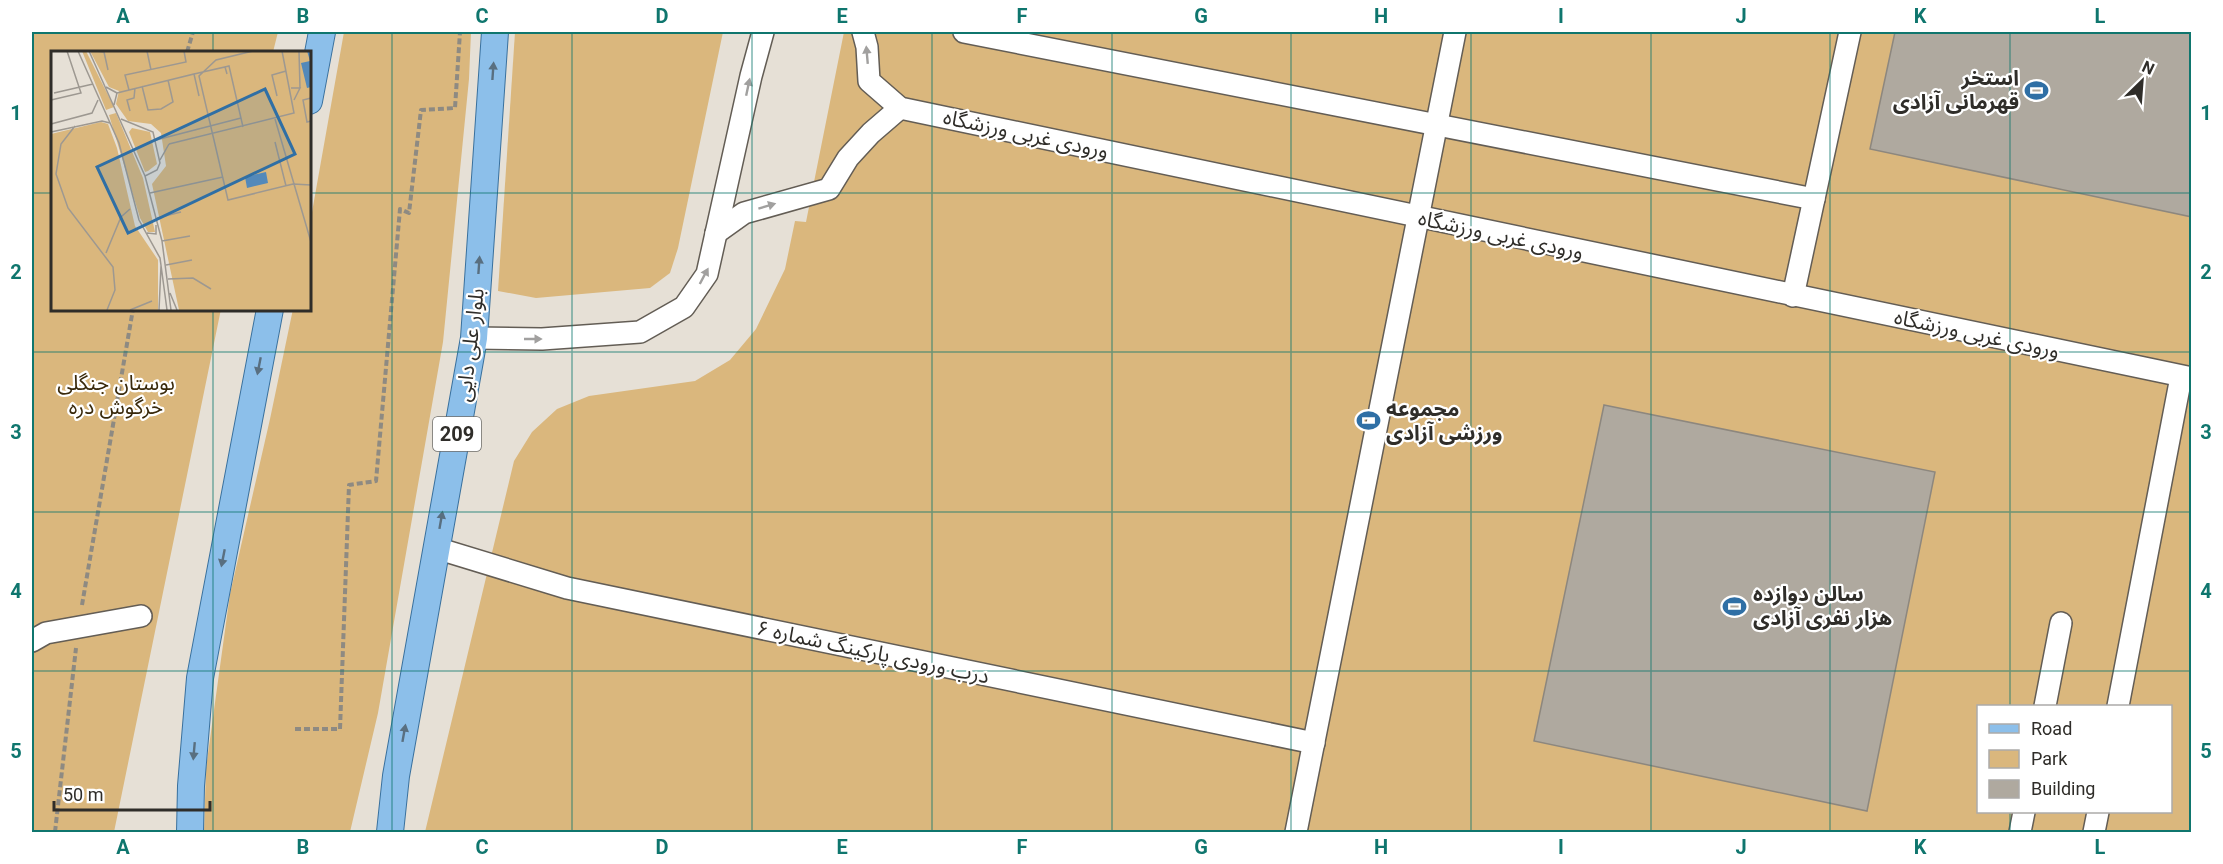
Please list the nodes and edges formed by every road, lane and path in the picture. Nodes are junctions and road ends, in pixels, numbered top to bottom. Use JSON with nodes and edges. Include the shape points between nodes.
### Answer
{"nodes":[{"id":1,"x":193,"y":32,"type":"edge"},
{"id":2,"x":322,"y":32,"type":"edge"},
{"id":3,"x":460,"y":32,"type":"edge"},
{"id":4,"x":495,"y":32,"type":"edge"},
{"id":5,"x":763,"y":32,"type":"edge"},
{"id":6,"x":864,"y":32,"type":"edge"},
{"id":7,"x":964,"y":32,"type":"edge"},
{"id":8,"x":1455,"y":32,"type":"edge"},
{"id":9,"x":1850,"y":32,"type":"edge"},
{"id":10,"x":187,"y":51,"type":"edge"},
{"id":11,"x":310,"y":96,"type":"edge"},
{"id":12,"x":900,"y":108,"type":"junction"},
{"id":13,"x":1437,"y":124,"type":"junction"},
{"id":14,"x":1814,"y":199,"type":"junction"},
{"id":15,"x":1418,"y":218,"type":"junction"},
{"id":16,"x":716,"y":234,"type":"junction"},
{"id":17,"x":1793,"y":296,"type":"junction"},
{"id":18,"x":133,"y":310,"type":"edge"},
{"id":19,"x":270,"y":310,"type":"edge"},
{"id":20,"x":474,"y":338,"type":"junction"},
{"id":21,"x":2186,"y":378,"type":"edge"},
{"id":22,"x":436,"y":548,"type":"junction"},
{"id":23,"x":141,"y":616,"type":"dead end"},
{"id":24,"x":2061,"y":623,"type":"dead end"},
{"id":25,"x":78,"y":627,"type":"junction"},
{"id":26,"x":32,"y":641,"type":"edge"},
{"id":27,"x":2044,"y":705,"type":"edge"},
{"id":28,"x":2118,"y":705,"type":"edge"},
{"id":29,"x":296,"y":729,"type":"dead end"},
{"id":30,"x":1314,"y":743,"type":"junction"},
{"id":31,"x":396,"y":776,"type":"junction"},
{"id":32,"x":2024,"y":813,"type":"edge"},
{"id":33,"x":2098,"y":813,"type":"edge"},
{"id":34,"x":55,"y":832,"type":"edge"},
{"id":35,"x":190,"y":832,"type":"edge"},
{"id":36,"x":376,"y":832,"type":"edge"},
{"id":37,"x":390,"y":832,"type":"edge"},
{"id":38,"x":1296,"y":832,"type":"edge"},
{"id":39,"x":2020,"y":832,"type":"edge"},
{"id":40,"x":2094,"y":832,"type":"edge"}],
"edges":[{"from":1,"to":10,"type":"path"},
{"from":2,"to":11,"type":"main road"},
{"from":3,"to":29,"type":"path","via":[[455,108],[421,110],[408,213],[399,209],[376,481],[349,485],[340,729]]},
{"from":20,"to":4,"type":"main road","name":"بلوار علی دایی","number":"209","one_way":true},
{"from":16,"to":5,"type":"lane","one_way":true},
{"from":12,"to":6,"type":"lane","name":"ورودی غربی ورزشگاه","one_way":true,"via":[[869,81]]},
{"from":7,"to":13,"type":"lane"},
{"from":8,"to":13,"type":"lane"},
{"from":9,"to":14,"type":"lane"},
{"from":12,"to":15,"type":"lane","name":"ورودی غربی ورزشگاه"},
{"from":16,"to":12,"type":"lane","one_way":true,"via":[[744,213],[829,189],[848,158]]},
{"from":13,"to":14,"type":"lane"},
{"from":13,"to":15,"type":"lane"},
{"from":14,"to":17,"type":"lane"},
{"from":15,"to":17,"type":"lane","name":"ورودی غربی ورزشگاه"},
{"from":15,"to":30,"type":"lane"},
{"from":20,"to":16,"type":"lane","one_way":true,"via":[[542,339],[640,332],[684,307],[708,274]]},
{"from":17,"to":21,"type":"lane","name":"ورودی غربی ورزشگاه"},
{"from":18,"to":25,"type":"path"},
{"from":19,"to":35,"type":"main road","one_way":true,"via":[[200,678]]},
{"from":22,"to":20,"type":"main road","name":"بلوار علی دایی","number":"209","one_way":true},
{"from":21,"to":28,"type":"lane"},
{"from":22,"to":30,"type":"lane","name":"درب ورودی پارکینگ شماره ۶","via":[[567,588]]},
{"from":31,"to":22,"type":"main road","name":"بلوار علی دایی","number":"209","one_way":true},
{"from":23,"to":25,"type":"lane"},
{"from":24,"to":27,"type":"lane"},
{"from":25,"to":26,"type":"lane","via":[[46,633]]},
{"from":25,"to":34,"type":"path"},
{"from":30,"to":38,"type":"lane"},
{"from":31,"to":36,"type":"main road"},
{"from":31,"to":37,"type":"main road","name":"بلوار علی دایی","number":"209"},
{"from":32,"to":39,"type":"lane"},
{"from":33,"to":40,"type":"lane"}]}
